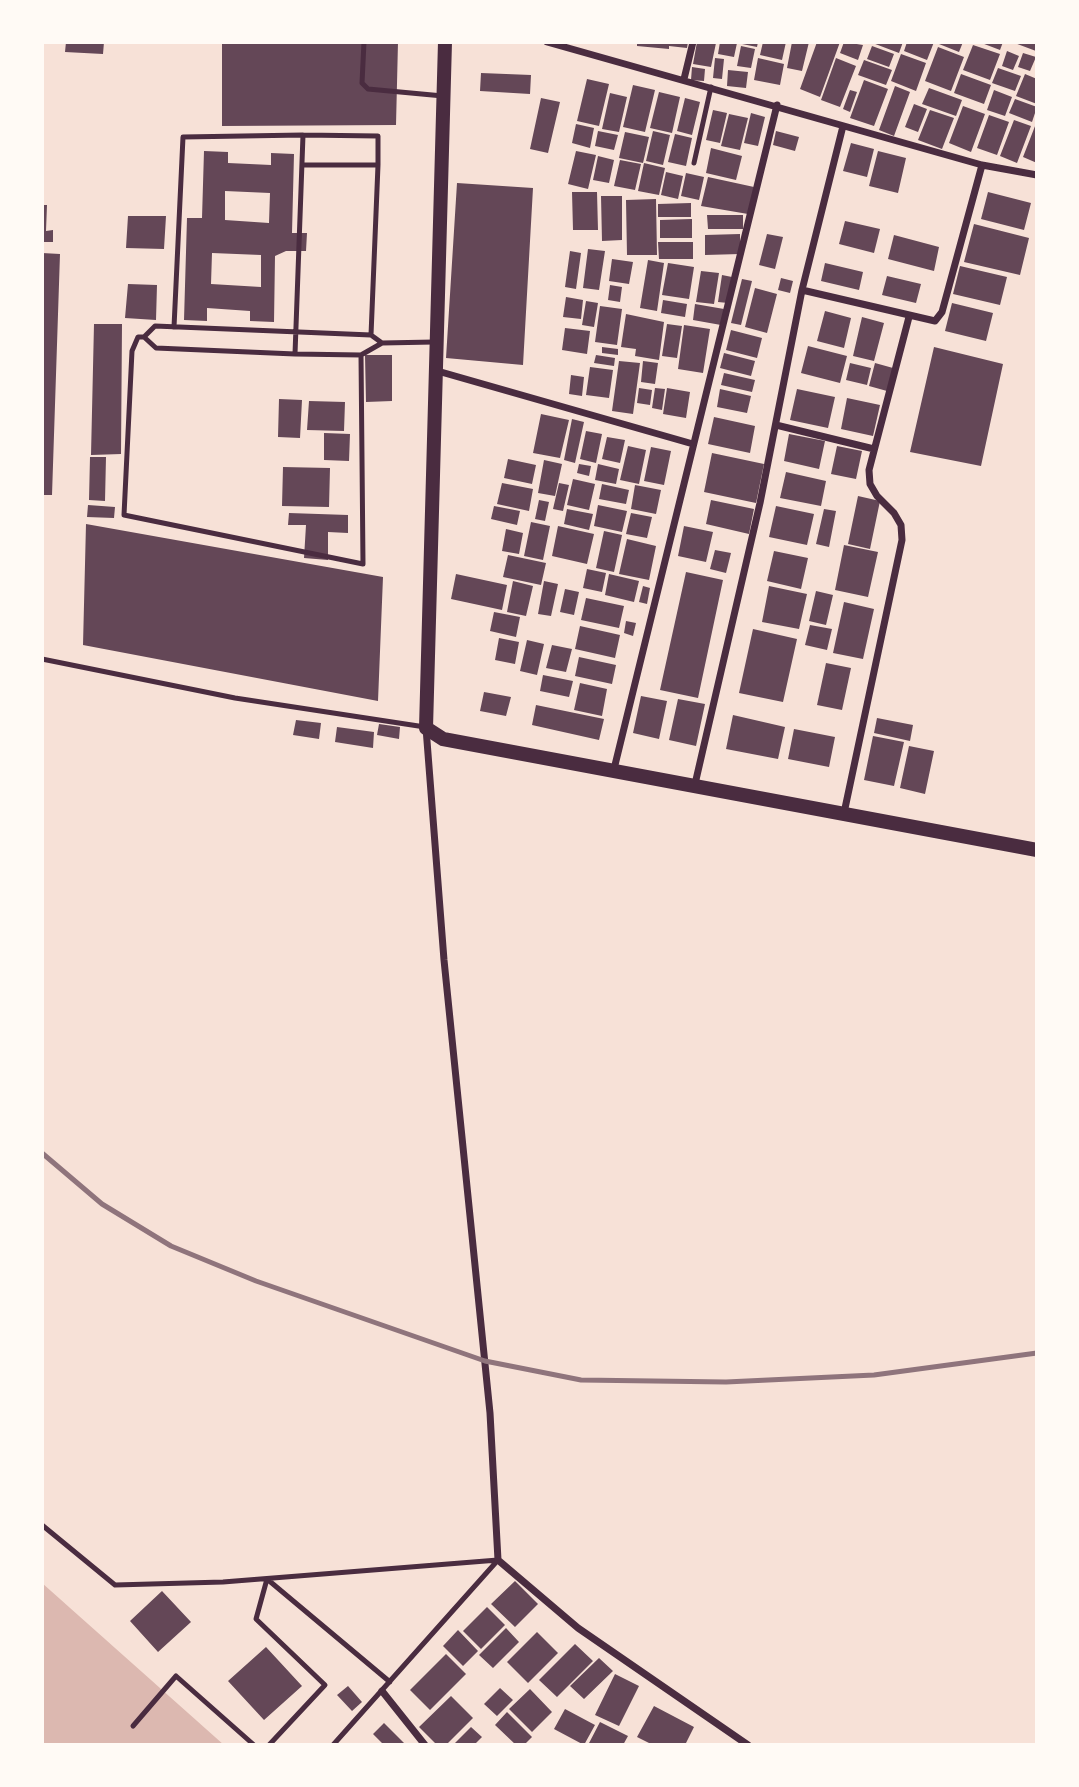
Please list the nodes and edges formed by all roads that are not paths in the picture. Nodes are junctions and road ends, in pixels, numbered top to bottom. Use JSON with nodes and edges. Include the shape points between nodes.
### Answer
{"nodes":[{"id":1,"x":364,"y":42,"type":"edge"},
{"id":2,"x":445,"y":42,"type":"edge"},
{"id":3,"x":547,"y":42,"type":"edge"},
{"id":4,"x":693,"y":42,"type":"edge"},
{"id":5,"x":684,"y":79,"type":"junction"},
{"id":6,"x":711,"y":87,"type":"junction"},
{"id":7,"x":443,"y":96,"type":"junction"},
{"id":8,"x":777,"y":104,"type":"junction"},
{"id":9,"x":842,"y":126,"type":"junction"},
{"id":10,"x":303,"y":135,"type":"junction"},
{"id":11,"x":694,"y":163,"type":"dead end"},
{"id":12,"x":303,"y":164,"type":"junction"},
{"id":13,"x":982,"y":164,"type":"junction"},
{"id":14,"x":377,"y":165,"type":"junction"},
{"id":15,"x":1037,"y":175,"type":"edge"},
{"id":16,"x":802,"y":290,"type":"junction"},
{"id":17,"x":909,"y":317,"type":"junction"},
{"id":18,"x":174,"y":327,"type":"junction"},
{"id":19,"x":295,"y":332,"type":"junction"},
{"id":20,"x":371,"y":335,"type":"junction"},
{"id":21,"x":144,"y":337,"type":"junction"},
{"id":22,"x":435,"y":342,"type":"junction"},
{"id":23,"x":382,"y":343,"type":"junction"},
{"id":24,"x":295,"y":355,"type":"junction"},
{"id":25,"x":362,"y":355,"type":"junction"},
{"id":26,"x":433,"y":370,"type":"junction"},
{"id":27,"x":776,"y":425,"type":"junction"},
{"id":28,"x":692,"y":444,"type":"junction"},
{"id":29,"x":874,"y":449,"type":"junction"},
{"id":30,"x":42,"y":659,"type":"edge"},
{"id":31,"x":426,"y":727,"type":"junction"},
{"id":32,"x":614,"y":769,"type":"junction"},
{"id":33,"x":695,"y":784,"type":"junction"},
{"id":34,"x":844,"y":813,"type":"junction"},
{"id":35,"x":1037,"y":850,"type":"edge"},
{"id":36,"x":42,"y":1525,"type":"edge"},
{"id":37,"x":498,"y":1560,"type":"junction"},
{"id":38,"x":267,"y":1578,"type":"junction"},
{"id":39,"x":390,"y":1682,"type":"junction"},
{"id":40,"x":382,"y":1691,"type":"junction"},
{"id":41,"x":133,"y":1726,"type":"dead end"},
{"id":42,"x":254,"y":1745,"type":"edge"},
{"id":43,"x":269,"y":1745,"type":"edge"},
{"id":44,"x":333,"y":1745,"type":"edge"},
{"id":45,"x":425,"y":1745,"type":"edge"},
{"id":46,"x":748,"y":1745,"type":"edge"}],
"edges":[{"from":1,"to":7,"type":"lane","via":[[362,83],[368,89]]},
{"from":2,"to":7,"type":"main road"},
{"from":3,"to":5,"type":"street"},
{"from":4,"to":5,"type":"street"},
{"from":5,"to":6,"type":"street"},
{"from":6,"to":8,"type":"street"},
{"from":6,"to":11,"type":"lane"},
{"from":7,"to":22,"type":"main road"},
{"from":8,"to":9,"type":"street"},
{"from":8,"to":28,"type":"street"},
{"from":9,"to":13,"type":"street"},
{"from":9,"to":16,"type":"street"},
{"from":10,"to":12,"type":"lane"},
{"from":10,"to":14,"type":"lane","via":[[378,136]]},
{"from":10,"to":18,"type":"lane","via":[[183,137]]},
{"from":12,"to":14,"type":"lane"},
{"from":12,"to":19,"type":"lane"},
{"from":13,"to":15,"type":"street"},
{"from":13,"to":17,"type":"street","via":[[942,312],[935,321]]},
{"from":14,"to":20,"type":"lane"},
{"from":16,"to":17,"type":"street"},
{"from":16,"to":27,"type":"street"},
{"from":17,"to":29,"type":"street"},
{"from":18,"to":19,"type":"lane"},
{"from":18,"to":21,"type":"lane","via":[[155,326]]},
{"from":19,"to":20,"type":"lane"},
{"from":19,"to":24,"type":"lane"},
{"from":20,"to":23,"type":"lane"},
{"from":21,"to":24,"type":"lane","via":[[156,348]]},
{"from":21,"to":25,"type":"lane","via":[[138,337],[132,351],[124,515],[363,564]]},
{"from":22,"to":23,"type":"lane"},
{"from":22,"to":26,"type":"main road"},
{"from":23,"to":25,"type":"lane"},
{"from":24,"to":25,"type":"lane"},
{"from":26,"to":28,"type":"street"},
{"from":26,"to":31,"type":"main road"},
{"from":27,"to":29,"type":"street"},
{"from":27,"to":33,"type":"street"},
{"from":28,"to":32,"type":"street"},
{"from":29,"to":34,"type":"street","via":[[870,484],[901,525],[902,540]]},
{"from":30,"to":31,"type":"lane","via":[[235,698]]},
{"from":31,"to":32,"type":"main road","via":[[443,739]]},
{"from":31,"to":37,"type":"street","via":[[445,974],[489,1413]]},
{"from":32,"to":33,"type":"main road"},
{"from":33,"to":34,"type":"main road"},
{"from":34,"to":35,"type":"main road"},
{"from":36,"to":38,"type":"lane","via":[[115,1585]]},
{"from":37,"to":38,"type":"lane"},
{"from":37,"to":39,"type":"lane"},
{"from":37,"to":46,"type":"street","via":[[578,1628]]},
{"from":38,"to":39,"type":"lane"},
{"from":38,"to":43,"type":"lane","via":[[256,1619],[325,1685]]},
{"from":39,"to":40,"type":"lane"},
{"from":40,"to":44,"type":"lane"},
{"from":40,"to":45,"type":"street"},
{"from":41,"to":42,"type":"lane","via":[[176,1676]]}]}
